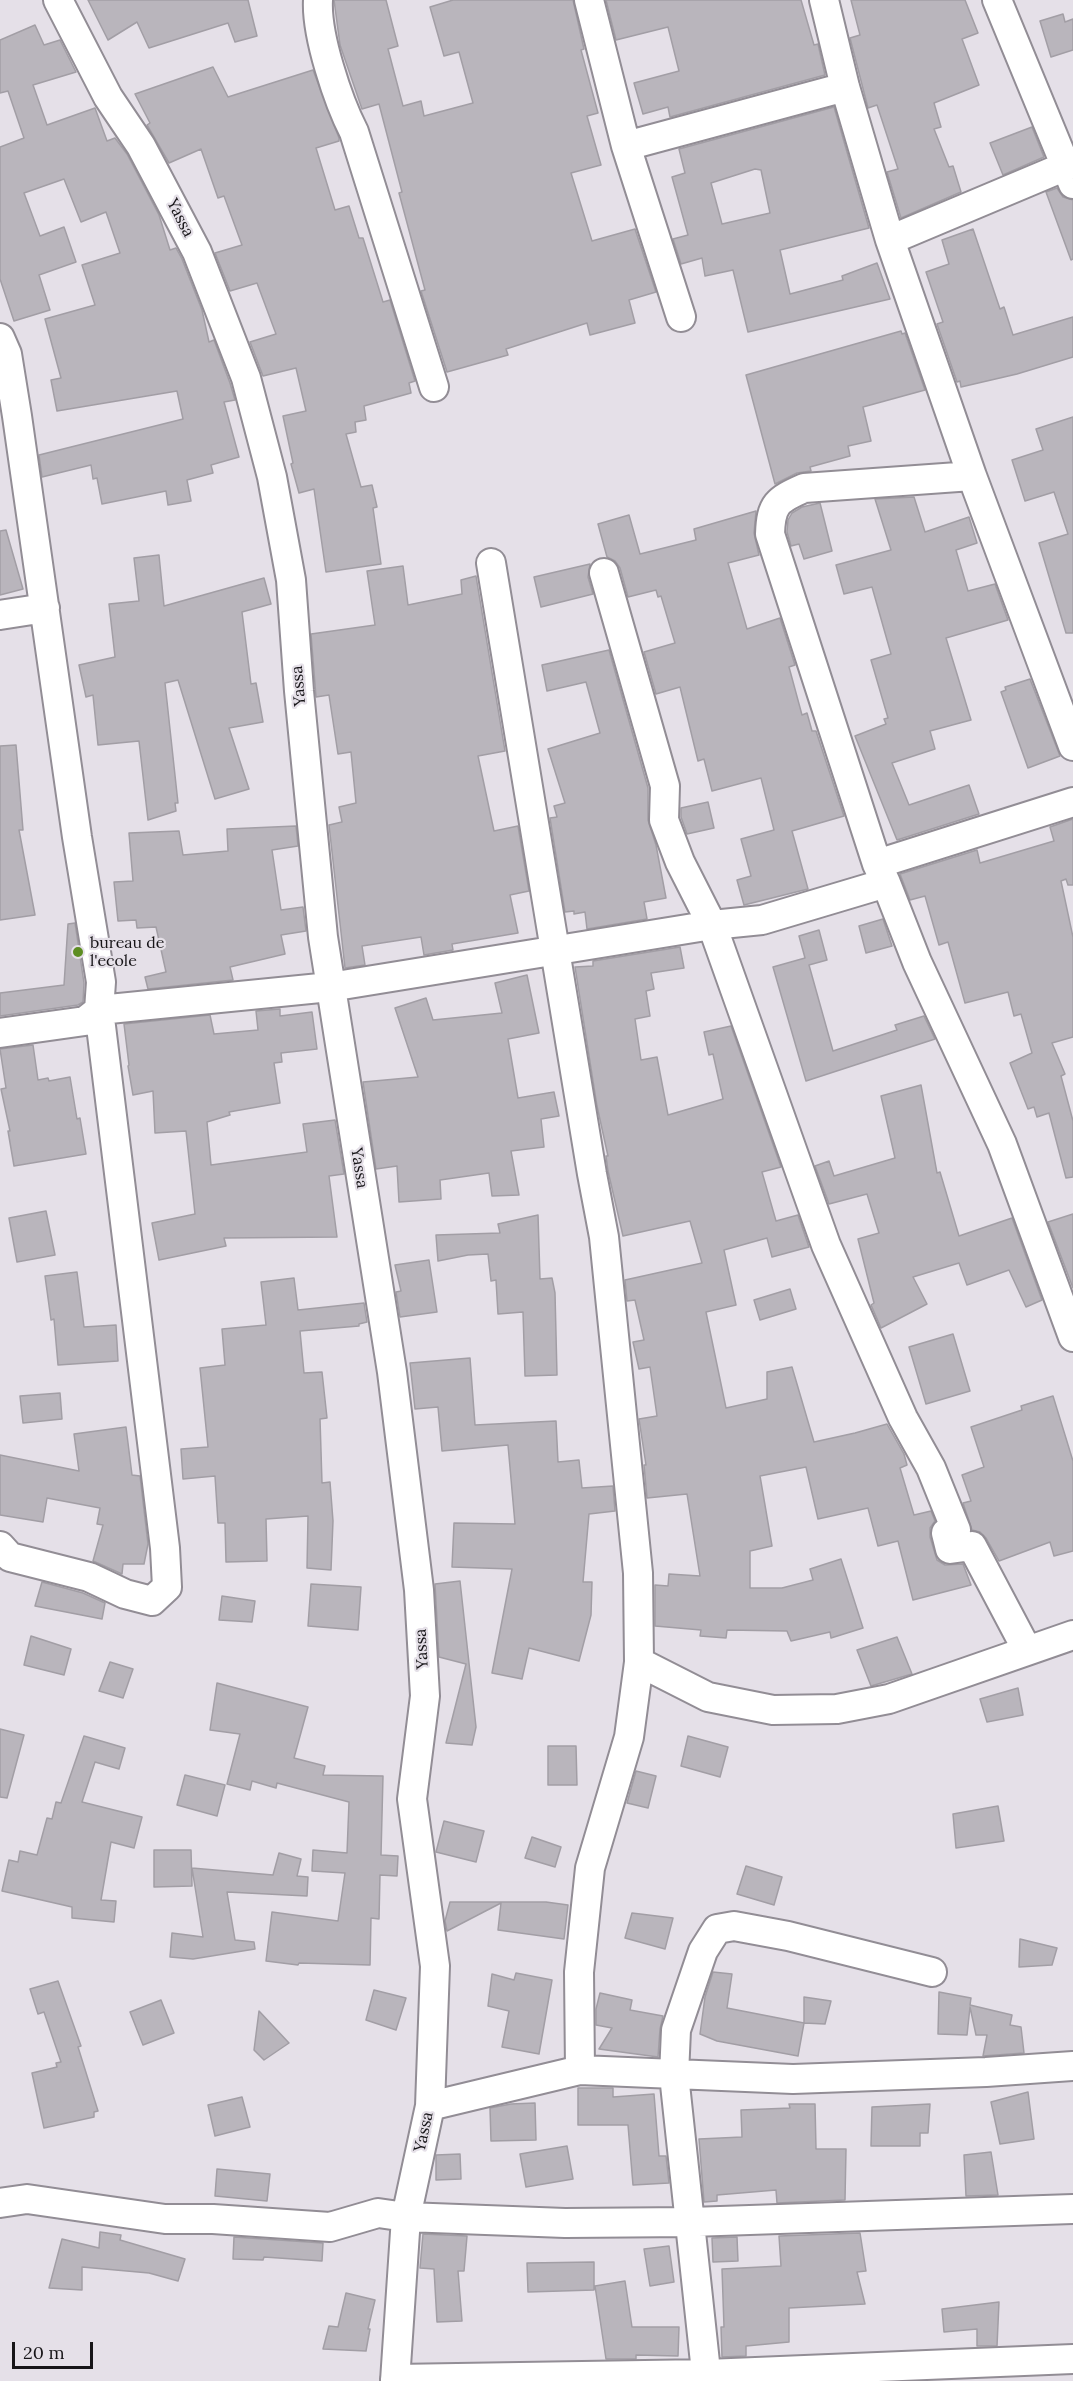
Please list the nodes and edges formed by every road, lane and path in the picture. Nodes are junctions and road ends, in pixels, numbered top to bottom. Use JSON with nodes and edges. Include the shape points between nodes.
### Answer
{"nodes":[{"id":1,"x":58,"y":0,"type":"edge"},
{"id":2,"x":318,"y":0,"type":"edge"},
{"id":3,"x":589,"y":0,"type":"edge"},
{"id":4,"x":824,"y":0,"type":"edge"},
{"id":5,"x":997,"y":0,"type":"edge"},
{"id":6,"x":845,"y":87,"type":"junction"},
{"id":7,"x":626,"y":146,"type":"junction"},
{"id":8,"x":1069,"y":175,"type":"edge"},
{"id":9,"x":890,"y":240,"type":"junction"},
{"id":10,"x":681,"y":317,"type":"dead end"},
{"id":11,"x":0,"y":338,"type":"edge"},
{"id":12,"x":434,"y":387,"type":"dead end"},
{"id":13,"x":972,"y":476,"type":"junction"},
{"id":14,"x":491,"y":564,"type":"dead end"},
{"id":15,"x":604,"y":573,"type":"dead end"},
{"id":16,"x":45,"y":608,"type":"junction"},
{"id":17,"x":0,"y":615,"type":"edge"},
{"id":18,"x":1073,"y":746,"type":"edge"},
{"id":19,"x":1073,"y":802,"type":"edge"},
{"id":20,"x":881,"y":873,"type":"junction"},
{"id":21,"x":712,"y":925,"type":"junction"},
{"id":22,"x":554,"y":950,"type":"junction"},
{"id":23,"x":330,"y":987,"type":"junction"},
{"id":24,"x":99,"y":1010,"type":"junction"},
{"id":25,"x":0,"y":1033,"type":"edge"},
{"id":26,"x":1073,"y":1337,"type":"edge"},
{"id":27,"x":0,"y":1546,"type":"edge"},
{"id":28,"x":1073,"y":1635,"type":"edge"},
{"id":29,"x":1027,"y":1650,"type":"junction"},
{"id":30,"x":639,"y":1662,"type":"junction"},
{"id":31,"x":932,"y":1972,"type":"dead end"},
{"id":32,"x":1073,"y":2066,"type":"edge"},
{"id":33,"x":580,"y":2070,"type":"junction"},
{"id":34,"x":674,"y":2075,"type":"junction"},
{"id":35,"x":430,"y":2106,"type":"junction"},
{"id":36,"x":0,"y":2203,"type":"edge"},
{"id":37,"x":1073,"y":2209,"type":"edge"},
{"id":38,"x":406,"y":2217,"type":"junction"},
{"id":39,"x":691,"y":2222,"type":"junction"},
{"id":40,"x":1073,"y":2359,"type":"edge"},
{"id":41,"x":886,"y":2374,"type":"edge"},
{"id":42,"x":707,"y":2378,"type":"edge"},
{"id":43,"x":395,"y":2380,"type":"edge"}],
"edges":[{"from":1,"to":23,"type":"street","name":"Yassa","via":[[108,97],[179,214],[246,378],[272,477],[291,580],[316,881]]},
{"from":2,"to":12,"type":"street","via":[[317,14],[329,64]]},
{"from":3,"to":7,"type":"street"},
{"from":4,"to":6,"type":"street"},
{"from":5,"to":8,"type":"street"},
{"from":6,"to":7,"type":"street"},
{"from":6,"to":9,"type":"street"},
{"from":7,"to":10,"type":"street"},
{"from":8,"to":9,"type":"street"},
{"from":9,"to":13,"type":"street"},
{"from":11,"to":16,"type":"street","via":[[7,354]]},
{"from":13,"to":18,"type":"street"},
{"from":13,"to":20,"type":"street","via":[[804,488],[781,498],[771,512],[770,534]]},
{"from":14,"to":22,"type":"street"},
{"from":15,"to":21,"type":"street","via":[[664,786],[664,820]]},
{"from":16,"to":17,"type":"street"},
{"from":16,"to":24,"type":"street","via":[[101,982]]},
{"from":19,"to":20,"type":"street"},
{"from":20,"to":21,"type":"street","via":[[762,920]]},
{"from":20,"to":26,"type":"street","via":[[917,962],[1002,1144]]},
{"from":21,"to":22,"type":"street"},
{"from":21,"to":29,"type":"street","via":[[826,1245],[956,1530],[946,1533],[950,1549],[972,1546]]},
{"from":22,"to":23,"type":"street"},
{"from":22,"to":30,"type":"street","via":[[604,1236],[638,1573]]},
{"from":23,"to":24,"type":"street"},
{"from":23,"to":35,"type":"street","name":"Yassa","via":[[392,1372],[419,1590],[424,1696],[412,1799],[435,1966]]},
{"from":24,"to":25,"type":"street","via":[[85,1021]]},
{"from":24,"to":27,"type":"street","via":[[164,1536],[166,1587],[153,1601],[125,1594],[89,1577],[10,1557]]},
{"from":28,"to":29,"type":"street"},
{"from":29,"to":30,"type":"street","via":[[889,1699],[837,1709],[773,1710],[708,1697]]},
{"from":30,"to":33,"type":"street","via":[[629,1737],[590,1868],[579,1972]]},
{"from":31,"to":34,"type":"street","via":[[788,1936],[734,1926],[717,1929],[703,1951],[676,2030]]},
{"from":32,"to":34,"type":"street","via":[[793,2079]]},
{"from":33,"to":34,"type":"street"},
{"from":33,"to":35,"type":"street"},
{"from":34,"to":39,"type":"street"},
{"from":35,"to":38,"type":"street","name":"Yassa"},
{"from":36,"to":38,"type":"street","via":[[27,2199],[165,2219],[330,2227],[378,2212]]},
{"from":37,"to":39,"type":"street"},
{"from":38,"to":39,"type":"street","via":[[565,2223]]},
{"from":38,"to":43,"type":"street","name":"Yassa"},
{"from":39,"to":42,"type":"street"},
{"from":40,"to":41,"type":"street"},
{"from":41,"to":42,"type":"street"},
{"from":42,"to":43,"type":"street"}]}
